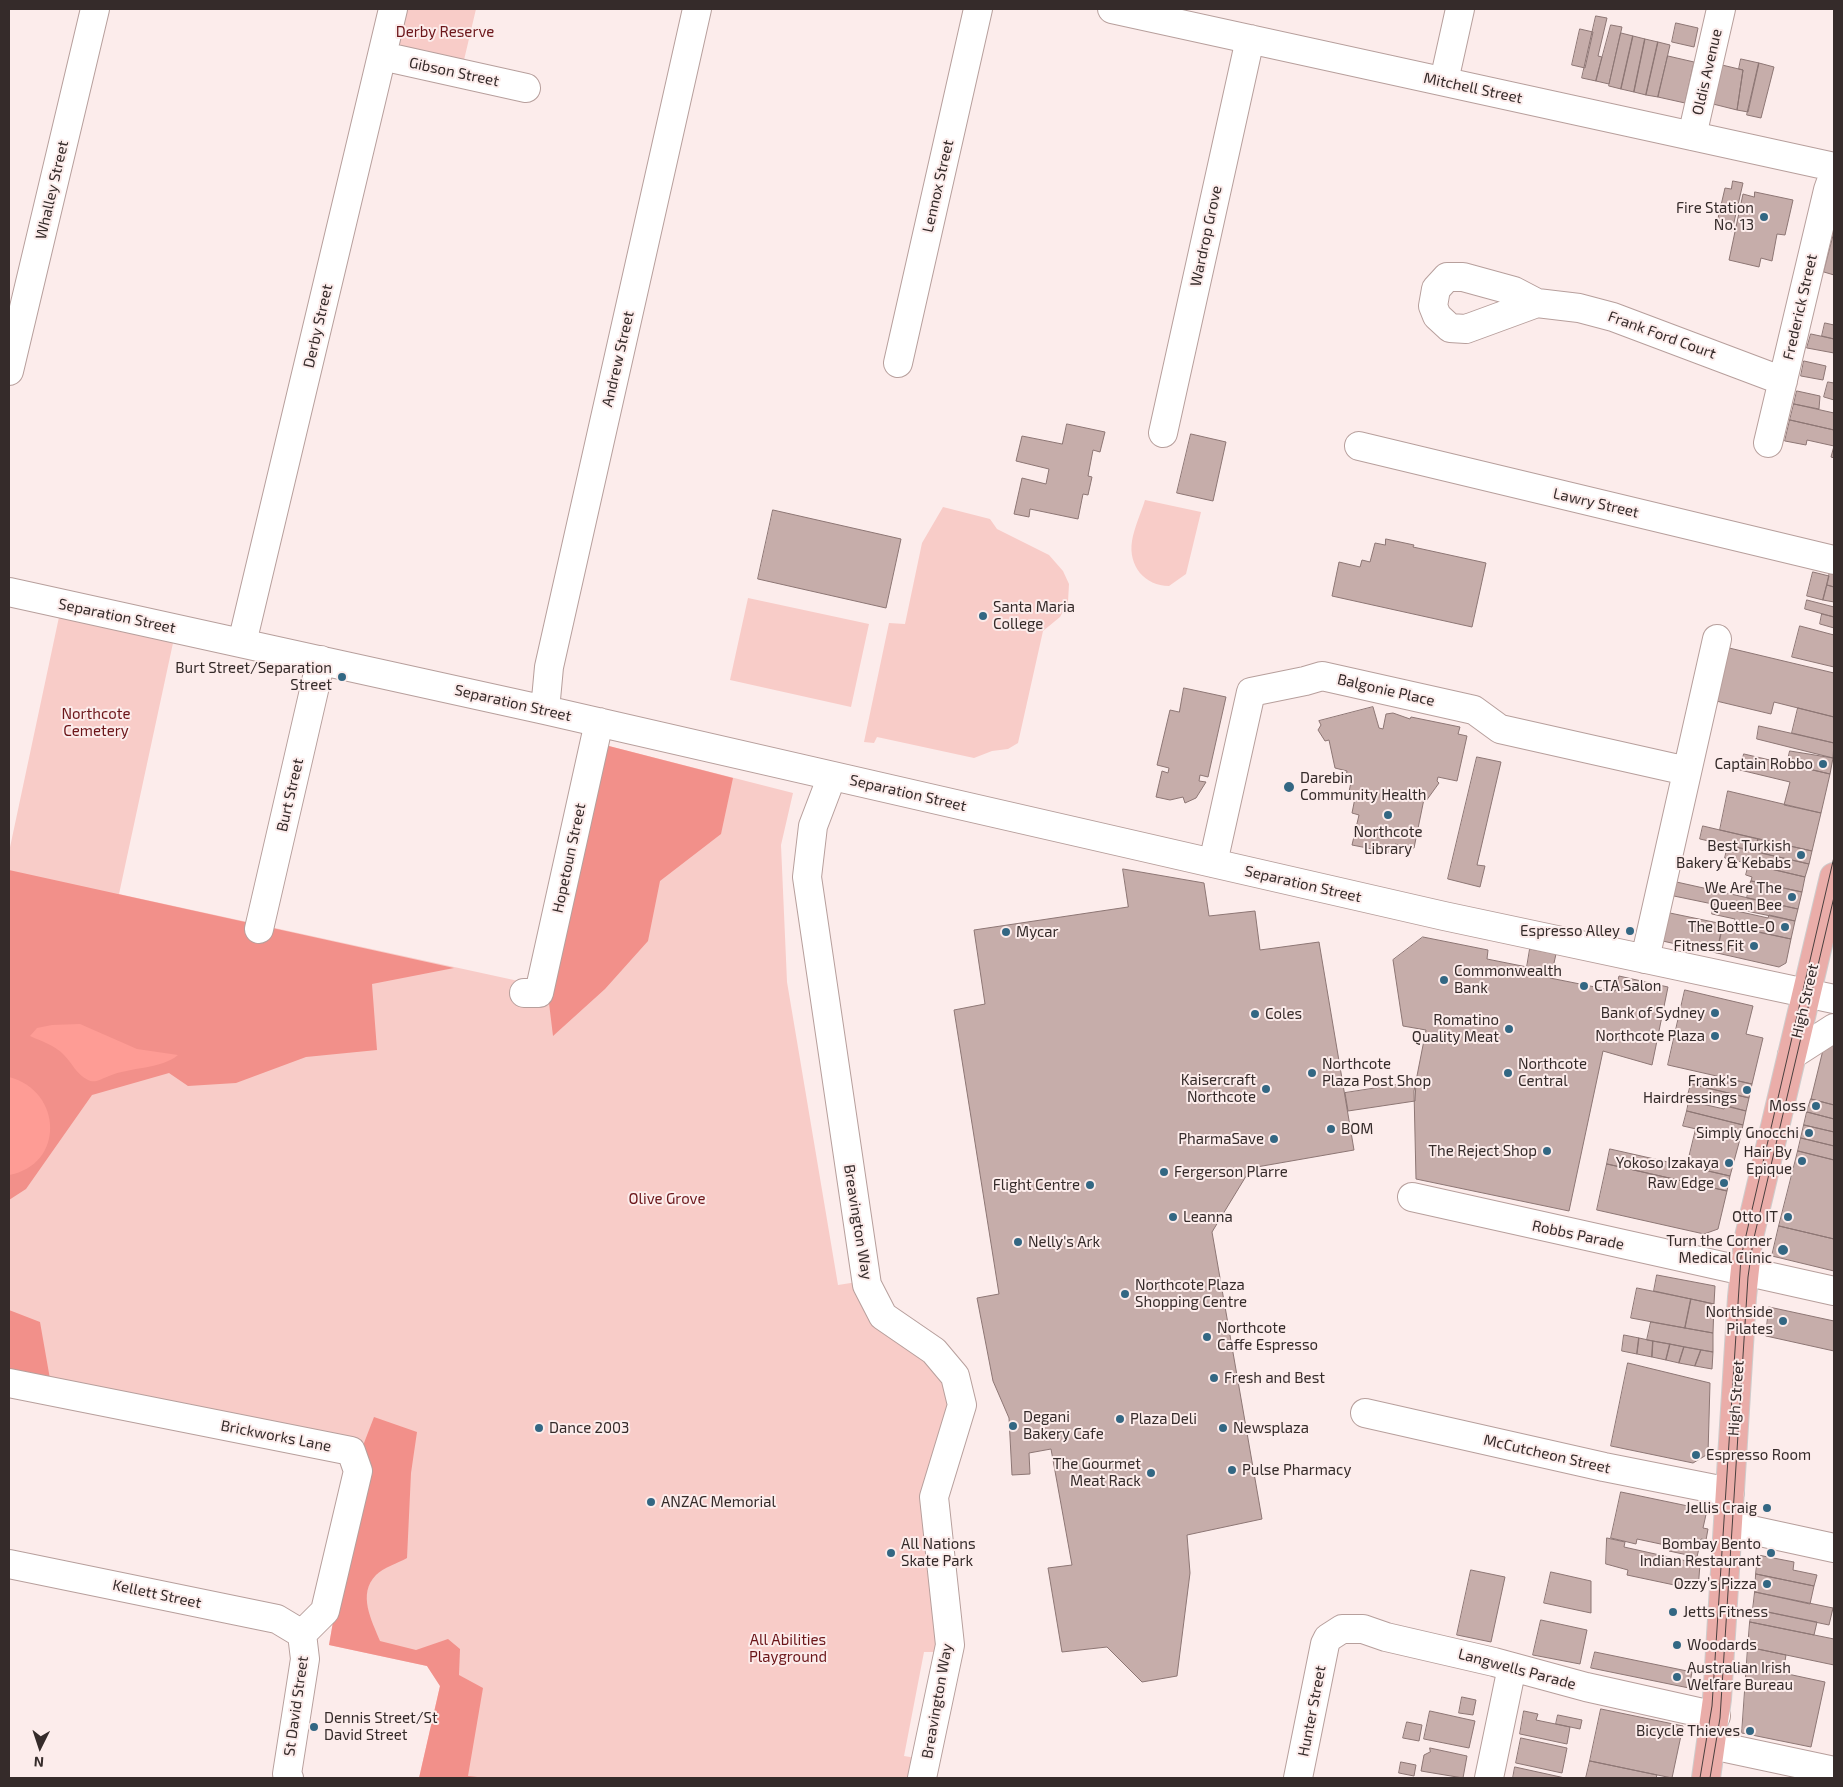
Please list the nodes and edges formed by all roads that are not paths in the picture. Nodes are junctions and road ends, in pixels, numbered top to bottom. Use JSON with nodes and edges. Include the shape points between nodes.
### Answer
{"nodes":[{"id":1,"x":95,"y":9,"type":"edge"},
{"id":2,"x":394,"y":9,"type":"edge"},
{"id":3,"x":697,"y":9,"type":"edge"},
{"id":4,"x":978,"y":9,"type":"edge"},
{"id":5,"x":1112,"y":9,"type":"edge"},
{"id":6,"x":1460,"y":9,"type":"edge"},
{"id":7,"x":1721,"y":9,"type":"edge"},
{"id":8,"x":1250,"y":40,"type":"junction"},
{"id":9,"x":382,"y":56,"type":"junction"},
{"id":10,"x":1444,"y":82,"type":"junction"},
{"id":11,"x":526,"y":88,"type":"dead end"},
{"id":12,"x":1692,"y":136,"type":"junction"},
{"id":13,"x":1834,"y":167,"type":"edge"},
{"id":14,"x":1834,"y":172,"type":"edge"},
{"id":15,"x":1537,"y":303,"type":"dead end"},
{"id":16,"x":898,"y":363,"type":"dead end"},
{"id":17,"x":9,"y":371,"type":"edge"},
{"id":18,"x":1783,"y":382,"type":"junction"},
{"id":19,"x":1163,"y":432,"type":"dead end"},
{"id":20,"x":1768,"y":443,"type":"dead end"},
{"id":21,"x":1359,"y":446,"type":"dead end"},
{"id":22,"x":1834,"y":560,"type":"edge"},
{"id":23,"x":9,"y":592,"type":"edge"},
{"id":24,"x":1717,"y":639,"type":"dead end"},
{"id":25,"x":242,"y":643,"type":"junction"},
{"id":26,"x":321,"y":660,"type":"junction"},
{"id":27,"x":545,"y":710,"type":"junction"},
{"id":28,"x":599,"y":722,"type":"junction"},
{"id":29,"x":1687,"y":771,"type":"junction"},
{"id":30,"x":832,"y":776,"type":"junction"},
{"id":31,"x":1213,"y":863,"type":"junction"},
{"id":32,"x":1834,"y":878,"type":"edge"},
{"id":33,"x":260,"y":929,"type":"dead end"},
{"id":34,"x":1645,"y":959,"type":"junction"},
{"id":35,"x":1807,"y":994,"type":"junction"},
{"id":36,"x":538,"y":995,"type":"dead end"},
{"id":37,"x":1834,"y":1000,"type":"edge"},
{"id":38,"x":1834,"y":1028,"type":"edge"},
{"id":39,"x":1792,"y":1054,"type":"junction"},
{"id":40,"x":1412,"y":1197,"type":"dead end"},
{"id":41,"x":1745,"y":1271,"type":"junction"},
{"id":42,"x":1834,"y":1291,"type":"edge"},
{"id":43,"x":9,"y":1383,"type":"edge"},
{"id":44,"x":1365,"y":1413,"type":"dead end"},
{"id":45,"x":1730,"y":1492,"type":"junction"},
{"id":46,"x":1728,"y":1525,"type":"junction"},
{"id":47,"x":1834,"y":1548,"type":"edge"},
{"id":48,"x":9,"y":1564,"type":"edge"},
{"id":49,"x":302,"y":1634,"type":"junction"},
{"id":50,"x":1325,"y":1644,"type":"joint"},
{"id":51,"x":1512,"y":1667,"type":"junction"},
{"id":52,"x":1716,"y":1716,"type":"junction"},
{"id":53,"x":1712,"y":1745,"type":"junction"},
{"id":54,"x":1834,"y":1771,"type":"edge"},
{"id":55,"x":289,"y":1778,"type":"edge"},
{"id":56,"x":922,"y":1778,"type":"edge"},
{"id":57,"x":1298,"y":1778,"type":"edge"},
{"id":58,"x":1489,"y":1778,"type":"edge"},
{"id":59,"x":1706,"y":1778,"type":"edge"}],
"edges":[{"from":1,"to":17,"type":"street","name":"Whalley Street"},
{"from":2,"to":9,"type":"street","name":"Derby Street"},
{"from":3,"to":27,"type":"street","name":"Andrew Street","via":[[549,667]]},
{"from":4,"to":16,"type":"street","name":"Lennox Street"},
{"from":5,"to":8,"type":"street","name":"Mitchell Street"},
{"from":6,"to":10,"type":"street"},
{"from":7,"to":12,"type":"street","name":"Oldis Avenue"},
{"from":8,"to":10,"type":"street","name":"Mitchell Street"},
{"from":8,"to":19,"type":"street","name":"Wardrop Grove"},
{"from":9,"to":11,"type":"street","name":"Gibson Street"},
{"from":9,"to":25,"type":"street","name":"Derby Street"},
{"from":10,"to":12,"type":"street","name":"Mitchell Street"},
{"from":12,"to":13,"type":"street","name":"Mitchell Street"},
{"from":14,"to":18,"type":"street","name":"Frederick Street"},
{"from":15,"to":18,"type":"street","name":"Frank Ford Court","via":[[1579,308],[1613,317]]},
{"from":18,"to":20,"type":"street","name":"Frederick Street"},
{"from":21,"to":22,"type":"street","name":"Lawry Street"},
{"from":23,"to":25,"type":"street","name":"Separation Street"},
{"from":24,"to":29,"type":"street"},
{"from":25,"to":26,"type":"street","name":"Separation Street"},
{"from":26,"to":27,"type":"street","name":"Separation Street"},
{"from":26,"to":33,"type":"street","name":"Burt Street"},
{"from":27,"to":28,"type":"street","name":"Separation Street"},
{"from":28,"to":30,"type":"street","name":"Separation Street"},
{"from":28,"to":36,"type":"street","name":"Hopetoun Street"},
{"from":29,"to":31,"type":"street","name":"Balgonie Place","via":[[1500,729],[1474,710],[1322,676],[1251,692]]},
{"from":29,"to":34,"type":"street"},
{"from":30,"to":31,"type":"street","name":"Separation Street"},
{"from":30,"to":56,"type":"street","name":"Breavington Way","via":[[813,826],[807,878],[867,1285],[883,1316],[934,1351],[955,1376],[962,1405],[934,1497],[950,1645]]},
{"from":31,"to":34,"type":"street","name":"Separation Street"},
{"from":32,"to":35,"type":"main road","name":"High Street"},
{"from":34,"to":35,"type":"street","name":"Separation Street"},
{"from":35,"to":37,"type":"street","name":"Separation Street"},
{"from":35,"to":39,"type":"main road","name":"High Street"},
{"from":38,"to":39,"type":"street"},
{"from":39,"to":41,"type":"main road","name":"High Street","via":[[1753,1217]]},
{"from":40,"to":41,"type":"street","name":"Robbs Parade"},
{"from":41,"to":42,"type":"street","name":"Robbs Parade"},
{"from":41,"to":45,"type":"main road","name":"High Street"},
{"from":43,"to":49,"type":"street","name":"Brickworks Lane","via":[[351,1452],[358,1472],[325,1611]]},
{"from":44,"to":45,"type":"street","name":"McCutcheon Street"},
{"from":45,"to":46,"type":"main road","name":"High Street"},
{"from":46,"to":47,"type":"street"},
{"from":46,"to":52,"type":"main road","name":"High Street"},
{"from":48,"to":49,"type":"street","name":"Kellett Street","via":[[277,1619]]},
{"from":49,"to":55,"type":"street","name":"St David Street","via":[[305,1659],[287,1774]]},
{"from":50,"to":51,"type":"street","name":"Langwells Parade","via":[[1333,1634],[1354,1627]]},
{"from":50,"to":57,"type":"street","name":"Hunter Street"},
{"from":51,"to":52,"type":"street","name":"Langwells Parade"},
{"from":51,"to":58,"type":"street"},
{"from":52,"to":53,"type":"main road","name":"High Street"},
{"from":53,"to":54,"type":"street"},
{"from":53,"to":59,"type":"main road","name":"High Street"}]}
